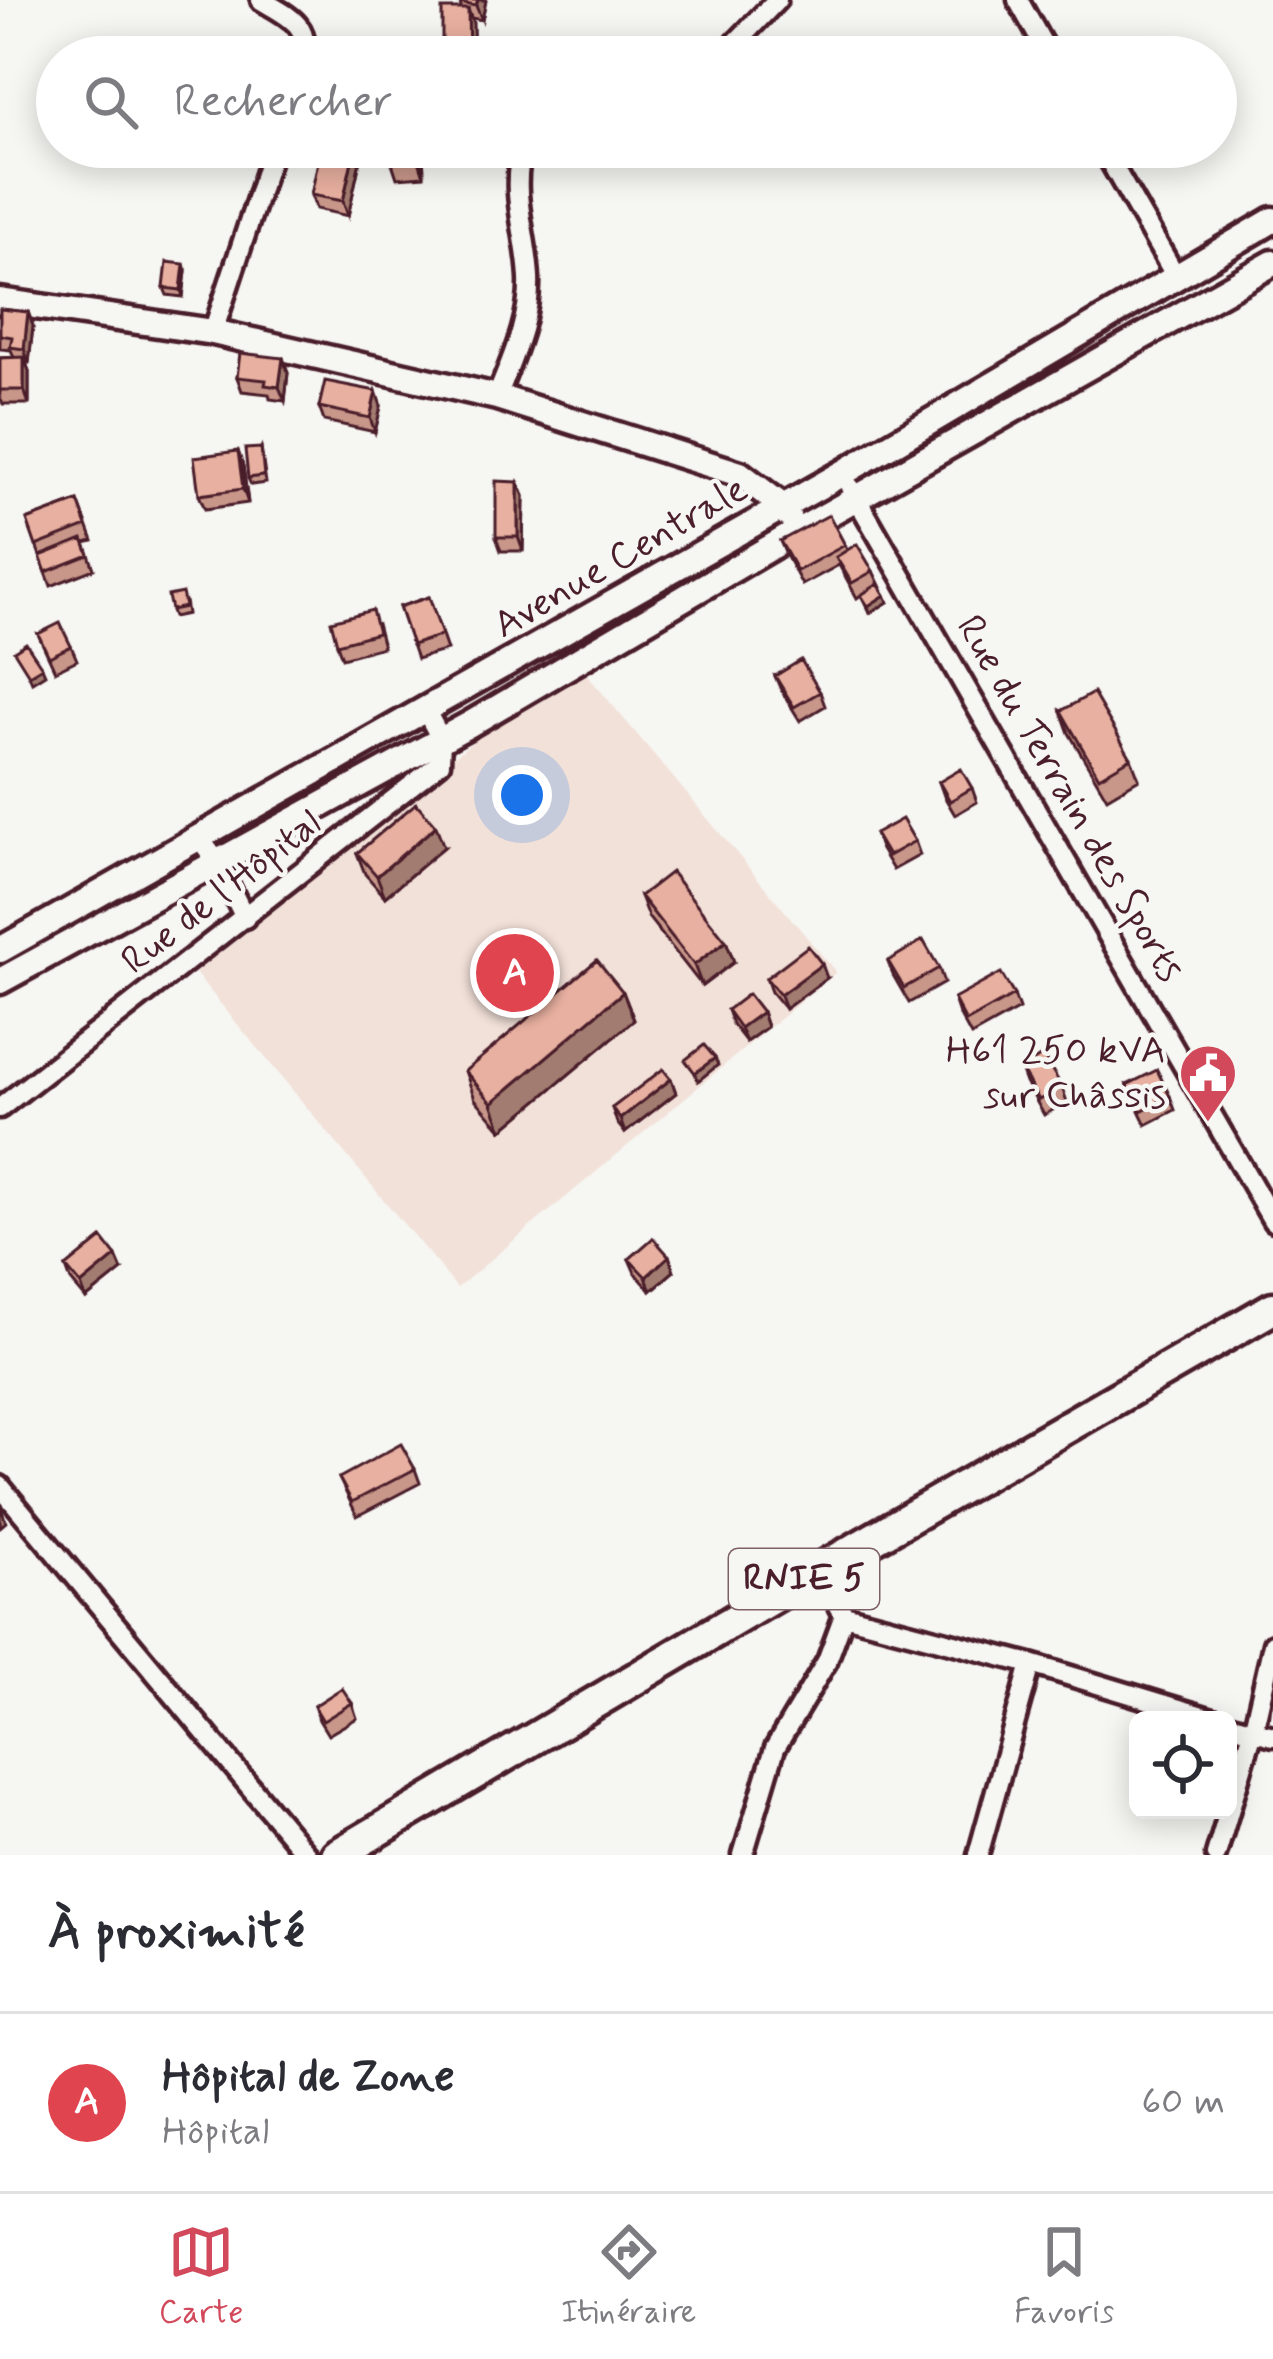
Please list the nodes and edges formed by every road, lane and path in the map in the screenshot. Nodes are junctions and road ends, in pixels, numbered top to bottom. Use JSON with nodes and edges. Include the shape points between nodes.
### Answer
{"nodes":[{"id":1,"x":261,"y":0,"type":"edge"},
{"id":2,"x":777,"y":0,"type":"edge"},
{"id":3,"x":1018,"y":0,"type":"edge"},
{"id":4,"x":305,"y":36,"type":"edge"},
{"id":5,"x":742,"y":36,"type":"edge"},
{"id":6,"x":1039,"y":36,"type":"edge"},
{"id":7,"x":267,"y":168,"type":"edge"},
{"id":8,"x":518,"y":168,"type":"edge"},
{"id":9,"x":1114,"y":168,"type":"edge"},
{"id":10,"x":1273,"y":220,"type":"edge"},
{"id":11,"x":1273,"y":263,"type":"edge"},
{"id":12,"x":1175,"y":275,"type":"junction"},
{"id":13,"x":0,"y":301,"type":"edge"},
{"id":14,"x":213,"y":332,"type":"junction"},
{"id":15,"x":497,"y":397,"type":"junction"},
{"id":16,"x":843,"y":473,"type":"junction"},
{"id":17,"x":857,"y":498,"type":"junction"},
{"id":18,"x":782,"y":506,"type":"junction"},
{"id":19,"x":798,"y":531,"type":"junction"},
{"id":20,"x":426,"y":711,"type":"junction"},
{"id":21,"x":441,"y":739,"type":"junction"},
{"id":22,"x":200,"y":839,"type":"junction"},
{"id":23,"x":218,"y":863,"type":"junction"},
{"id":24,"x":245,"y":918,"type":"junction"},
{"id":25,"x":0,"y":950,"type":"edge"},
{"id":26,"x":0,"y":981,"type":"edge"},
{"id":27,"x":0,"y":1108,"type":"edge"},
{"id":28,"x":1273,"y":1221,"type":"edge"},
{"id":29,"x":1273,"y":1308,"type":"edge"},
{"id":30,"x":0,"y":1486,"type":"edge"},
{"id":31,"x":819,"y":1570,"type":"junction"},
{"id":32,"x":844,"y":1615,"type":"junction"},
{"id":33,"x":1273,"y":1644,"type":"edge"},
{"id":34,"x":1031,"y":1664,"type":"junction"},
{"id":35,"x":1186,"y":1711,"type":"edge"},
{"id":36,"x":1237,"y":1727,"type":"edge"},
{"id":37,"x":1253,"y":1731,"type":"junction"},
{"id":38,"x":1273,"y":1736,"type":"edge"},
{"id":39,"x":308,"y":1855,"type":"edge"},
{"id":40,"x":338,"y":1855,"type":"edge"},
{"id":41,"x":743,"y":1855,"type":"edge"},
{"id":42,"x":977,"y":1855,"type":"edge"},
{"id":43,"x":1216,"y":1855,"type":"edge"}],
"edges":[{"from":1,"to":4,"type":"street"},
{"from":2,"to":5,"type":"street"},
{"from":3,"to":6,"type":"street"},
{"from":7,"to":14,"type":"street"},
{"from":8,"to":15,"type":"street","via":[[528,295]]},
{"from":9,"to":12,"type":"street"},
{"from":10,"to":12,"type":"street","name":"Avenue Centrale"},
{"from":11,"to":17,"type":"street","name":"Avenue Centrale"},
{"from":12,"to":16,"type":"street","name":"Avenue Centrale"},
{"from":13,"to":14,"type":"street"},
{"from":14,"to":15,"type":"street"},
{"from":15,"to":18,"type":"street","via":[[740,473]]},
{"from":16,"to":17,"type":"street","name":"Rue du Terrain des Sports"},
{"from":16,"to":18,"type":"street","name":"Avenue Centrale"},
{"from":17,"to":19,"type":"street","name":"Avenue Centrale"},
{"from":17,"to":28,"type":"street","name":"Rue du Terrain des Sports"},
{"from":18,"to":19,"type":"street"},
{"from":18,"to":20,"type":"street","name":"Avenue Centrale"},
{"from":19,"to":21,"type":"street","name":"Avenue Centrale"},
{"from":20,"to":21,"type":"street"},
{"from":20,"to":22,"type":"street","name":"Avenue Centrale"},
{"from":21,"to":23,"type":"street","name":"Avenue Centrale"},
{"from":21,"to":24,"type":"street","name":"Rue de l'Hôpital","via":[[440,763]]},
{"from":22,"to":23,"type":"street"},
{"from":22,"to":25,"type":"street","name":"Avenue Centrale"},
{"from":23,"to":24,"type":"street"},
{"from":23,"to":26,"type":"street","name":"Avenue Centrale"},
{"from":24,"to":27,"type":"street","name":"Rue de l'Hôpital"},
{"from":29,"to":31,"type":"main road","number":"RNIE 5"},
{"from":30,"to":39,"type":"street"},
{"from":31,"to":32,"type":"street"},
{"from":31,"to":40,"type":"main road","number":"RNIE 5"},
{"from":32,"to":34,"type":"street"},
{"from":32,"to":41,"type":"street","via":[[827,1661],[775,1748]]},
{"from":33,"to":37,"type":"street"},
{"from":34,"to":35,"type":"street"},
{"from":34,"to":42,"type":"street"},
{"from":36,"to":37,"type":"street"},
{"from":37,"to":38,"type":"street"},
{"from":37,"to":43,"type":"street"}]}
